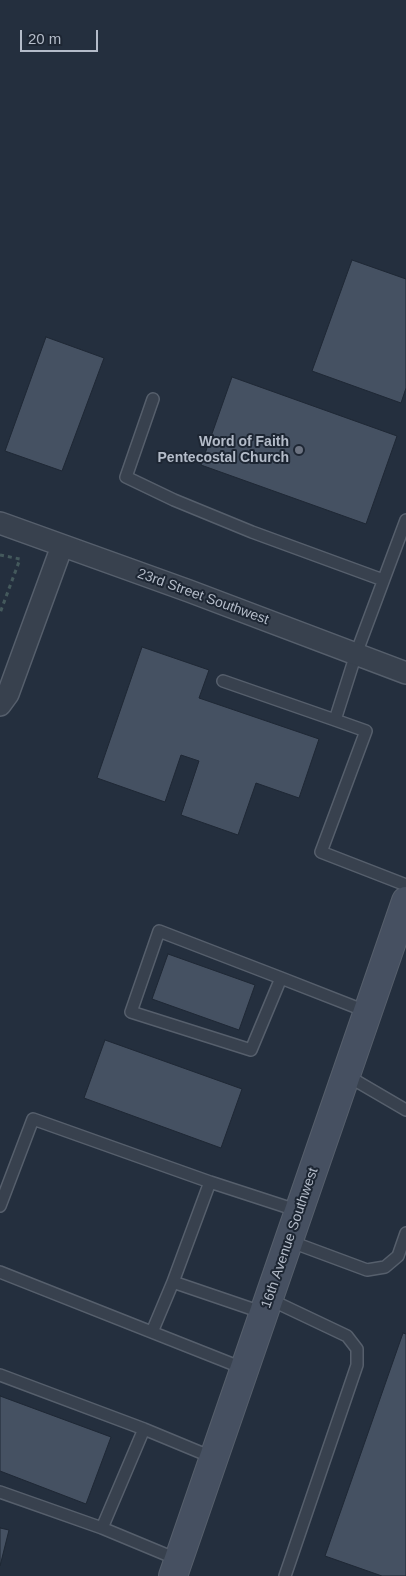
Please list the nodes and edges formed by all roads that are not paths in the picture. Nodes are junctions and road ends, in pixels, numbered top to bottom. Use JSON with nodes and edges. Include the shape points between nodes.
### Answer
{"nodes":[{"id":1,"x":154,"y":399,"type":"dead end"},
{"id":2,"x":406,"y":520,"type":"edge"},
{"id":3,"x":0,"y":523,"type":"edge"},
{"id":4,"x":62,"y":546,"type":"junction"},
{"id":5,"x":383,"y":580,"type":"junction"},
{"id":6,"x":356,"y":654,"type":"junction"},
{"id":7,"x":406,"y":673,"type":"edge"},
{"id":8,"x":223,"y":681,"type":"dead end"},
{"id":9,"x":0,"y":705,"type":"edge"},
{"id":10,"x":335,"y":720,"type":"junction"},
{"id":11,"x":405,"y":901,"type":"edge"},
{"id":12,"x":281,"y":978,"type":"junction"},
{"id":13,"x":368,"y":1012,"type":"junction"},
{"id":14,"x":346,"y":1075,"type":"junction"},
{"id":15,"x":406,"y":1110,"type":"edge"},
{"id":16,"x":210,"y":1182,"type":"junction"},
{"id":17,"x":0,"y":1206,"type":"edge"},
{"id":18,"x":299,"y":1211,"type":"junction"},
{"id":19,"x":406,"y":1233,"type":"edge"},
{"id":20,"x":289,"y":1241,"type":"junction"},
{"id":21,"x":0,"y":1272,"type":"edge"},
{"id":22,"x":173,"y":1282,"type":"junction"},
{"id":23,"x":266,"y":1306,"type":"junction"},
{"id":24,"x":152,"y":1332,"type":"junction"},
{"id":25,"x":245,"y":1369,"type":"junction"},
{"id":26,"x":0,"y":1375,"type":"edge"},
{"id":27,"x":144,"y":1429,"type":"junction"},
{"id":28,"x":214,"y":1458,"type":"junction"},
{"id":29,"x":0,"y":1492,"type":"edge"},
{"id":30,"x":102,"y":1528,"type":"junction"},
{"id":31,"x":176,"y":1572,"type":"edge"},
{"id":32,"x":285,"y":1576,"type":"edge"}],
"edges":[{"from":1,"to":5,"type":"lane","via":[[126,477],[252,532]]},
{"from":2,"to":5,"type":"lane"},
{"from":3,"to":4,"type":"street","name":"23rd Street Southwest"},
{"from":4,"to":6,"type":"street","name":"23rd Street Southwest"},
{"from":4,"to":9,"type":"street","via":[[8,694]]},
{"from":5,"to":6,"type":"lane"},
{"from":6,"to":7,"type":"street","name":"23rd Street Southwest"},
{"from":6,"to":10,"type":"lane"},
{"from":8,"to":10,"type":"lane"},
{"from":10,"to":11,"type":"lane","via":[[366,731],[321,852]]},
{"from":11,"to":13,"type":"main road","name":"16th Avenue Southwest"},
{"from":12,"to":12,"type":"lane","via":[[159,931],[131,1012],[251,1050]]},
{"from":12,"to":13,"type":"lane"},
{"from":13,"to":14,"type":"main road","name":"16th Avenue Southwest"},
{"from":14,"to":15,"type":"lane"},
{"from":14,"to":18,"type":"main road","name":"16th Avenue Southwest"},
{"from":16,"to":17,"type":"lane","via":[[33,1118]]},
{"from":16,"to":18,"type":"lane"},
{"from":16,"to":22,"type":"lane"},
{"from":18,"to":20,"type":"main road","name":"16th Avenue Southwest"},
{"from":19,"to":20,"type":"lane","via":[[398,1256],[385,1267],[367,1270]]},
{"from":20,"to":23,"type":"main road","name":"16th Avenue Southwest"},
{"from":21,"to":24,"type":"lane"},
{"from":22,"to":23,"type":"lane"},
{"from":22,"to":24,"type":"lane"},
{"from":23,"to":25,"type":"main road","name":"16th Avenue Southwest"},
{"from":23,"to":32,"type":"lane","via":[[347,1336],[358,1349],[357,1365]]},
{"from":24,"to":25,"type":"lane"},
{"from":25,"to":28,"type":"main road","name":"16th Avenue Southwest"},
{"from":26,"to":27,"type":"lane"},
{"from":27,"to":28,"type":"lane"},
{"from":27,"to":30,"type":"lane"},
{"from":28,"to":31,"type":"main road","name":"16th Avenue Southwest"},
{"from":29,"to":30,"type":"lane"},
{"from":30,"to":31,"type":"lane"}]}
